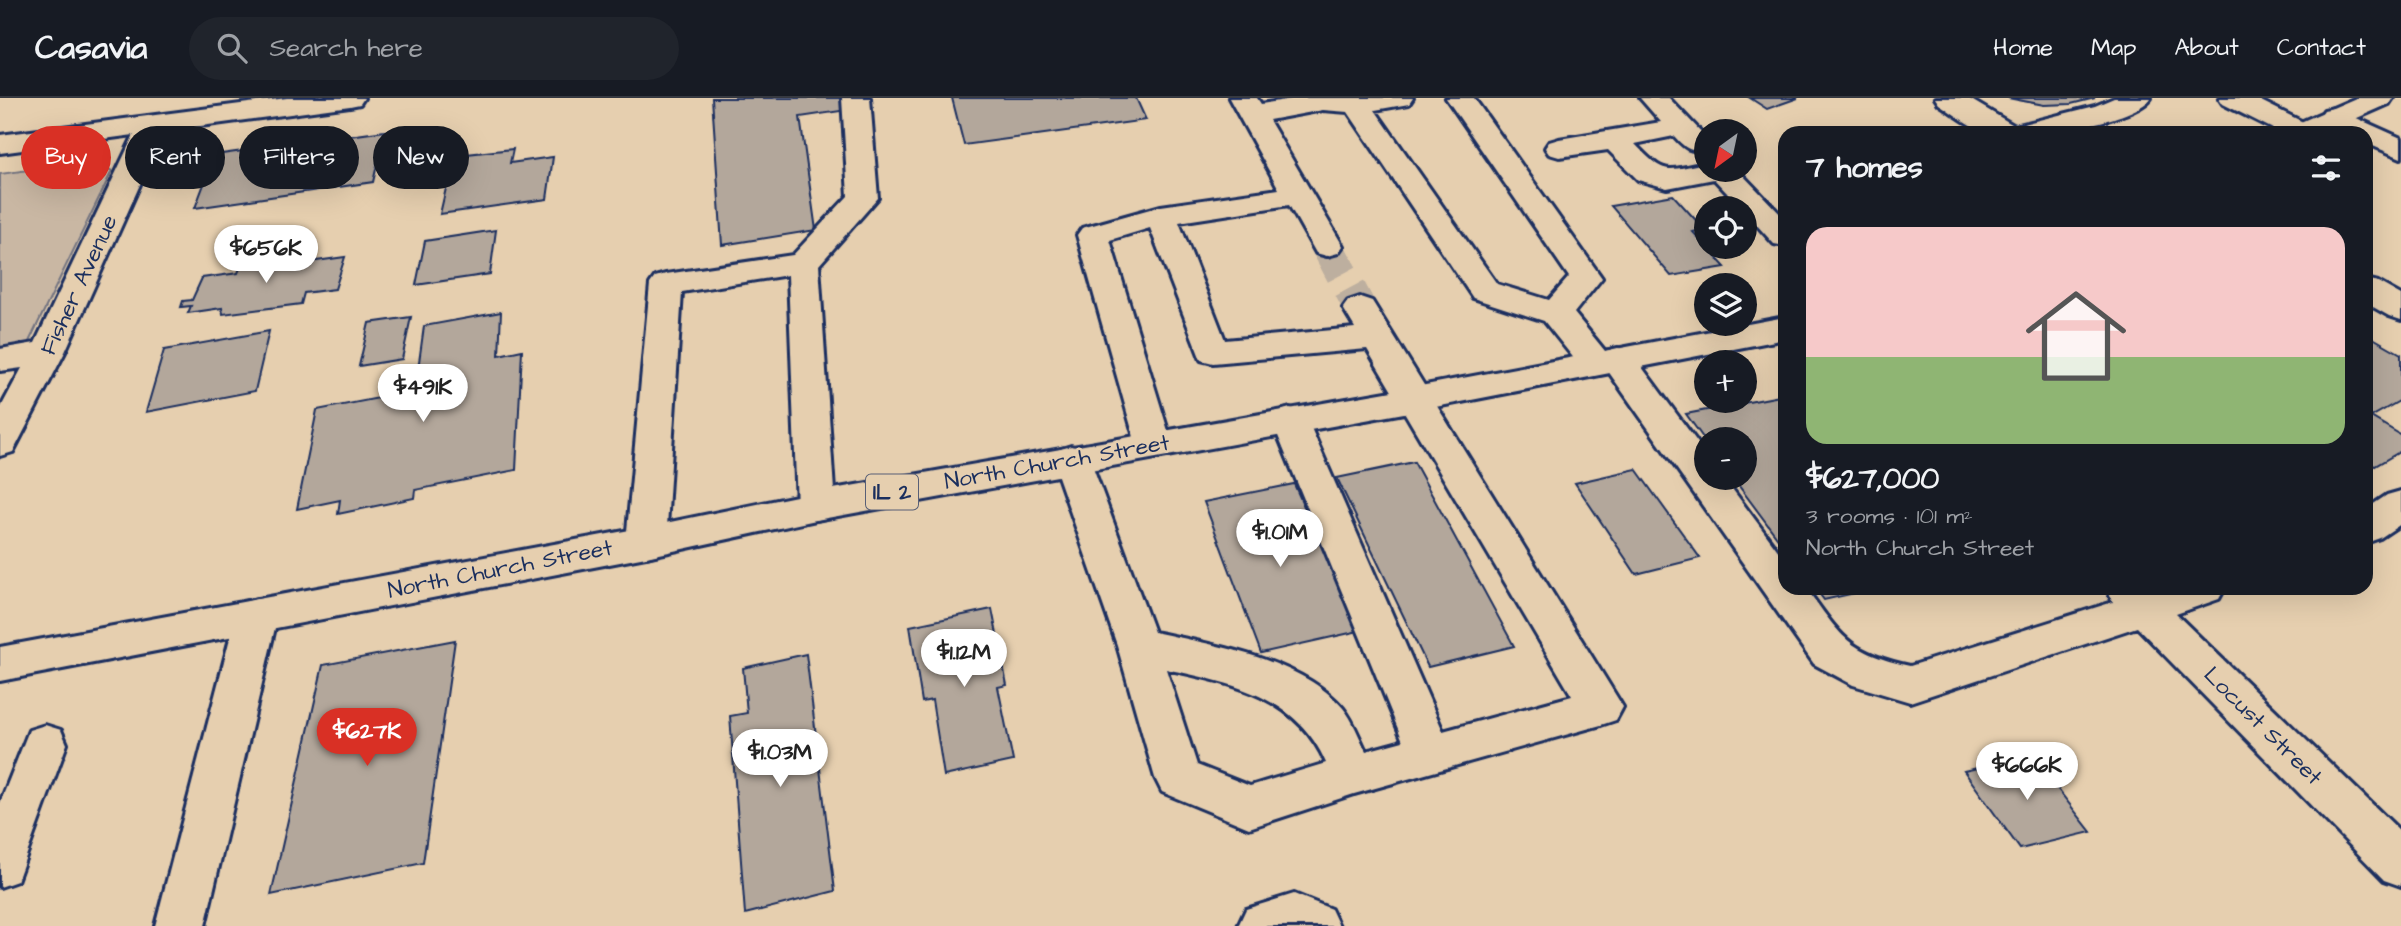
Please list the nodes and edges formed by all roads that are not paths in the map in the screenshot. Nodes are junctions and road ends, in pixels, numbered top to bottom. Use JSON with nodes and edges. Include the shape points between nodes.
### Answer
{"nodes":[{"id":1,"x":350,"y":98,"type":"edge"},
{"id":2,"x":856,"y":98,"type":"edge"},
{"id":3,"x":1399,"y":98,"type":"edge"},
{"id":4,"x":1460,"y":98,"type":"edge"},
{"id":5,"x":1654,"y":98,"type":"edge"},
{"id":6,"x":1949,"y":98,"type":"edge"},
{"id":7,"x":2137,"y":98,"type":"edge"},
{"id":8,"x":2233,"y":98,"type":"edge"},
{"id":9,"x":2379,"y":98,"type":"edge"},
{"id":10,"x":1357,"y":104,"type":"junction"},
{"id":11,"x":1249,"y":106,"type":"edge"},
{"id":12,"x":2334,"y":116,"type":"junction"},
{"id":13,"x":153,"y":124,"type":"junction"},
{"id":14,"x":1995,"y":126,"type":"edge"},
{"id":15,"x":2050,"y":126,"type":"edge"},
{"id":16,"x":2287,"y":126,"type":"edge"},
{"id":17,"x":2314,"y":126,"type":"edge"},
{"id":18,"x":2354,"y":126,"type":"edge"},
{"id":19,"x":1681,"y":127,"type":"junction"},
{"id":20,"x":2373,"y":135,"type":"edge"},
{"id":21,"x":1615,"y":140,"type":"junction"},
{"id":22,"x":1694,"y":141,"type":"edge"},
{"id":23,"x":0,"y":145,"type":"edge"},
{"id":24,"x":1559,"y":148,"type":"dead end"},
{"id":25,"x":2401,"y":149,"type":"edge"},
{"id":26,"x":1694,"y":173,"type":"edge"},
{"id":27,"x":1733,"y":182,"type":"edge"},
{"id":28,"x":1298,"y":195,"type":"junction"},
{"id":29,"x":1161,"y":215,"type":"junction"},
{"id":30,"x":1778,"y":230,"type":"edge"},
{"id":31,"x":1327,"y":246,"type":"tunnel mouth"},
{"id":32,"x":803,"y":263,"type":"junction"},
{"id":33,"x":2373,"y":293,"type":"edge"},
{"id":34,"x":2401,"y":309,"type":"edge"},
{"id":35,"x":1556,"y":313,"type":"junction"},
{"id":36,"x":1778,"y":328,"type":"edge"},
{"id":37,"x":48,"y":352,"type":"junction"},
{"id":38,"x":0,"y":360,"type":"edge"},
{"id":39,"x":1607,"y":361,"type":"junction"},
{"id":40,"x":1415,"y":399,"type":"junction"},
{"id":41,"x":1290,"y":421,"type":"junction"},
{"id":42,"x":0,"y":443,"type":"edge"},
{"id":43,"x":1154,"y":444,"type":"junction"},
{"id":44,"x":1071,"y":459,"type":"junction"},
{"id":45,"x":2401,"y":505,"type":"edge"},
{"id":46,"x":816,"y":506,"type":"junction"},
{"id":47,"x":2373,"y":523,"type":"edge"},
{"id":48,"x":646,"y":542,"type":"junction"},
{"id":49,"x":1778,"y":585,"type":"edge"},
{"id":50,"x":1786,"y":595,"type":"edge"},
{"id":51,"x":2155,"y":595,"type":"edge"},
{"id":52,"x":2134,"y":598,"type":"edge"},
{"id":53,"x":257,"y":615,"type":"junction"},
{"id":54,"x":1138,"y":645,"type":"junction"},
{"id":55,"x":0,"y":664,"type":"edge"},
{"id":56,"x":45,"y":744,"type":"dead end"},
{"id":57,"x":1430,"y":753,"type":"junction"},
{"id":58,"x":1354,"y":774,"type":"junction"},
{"id":59,"x":2401,"y":864,"type":"edge"},
{"id":60,"x":0,"y":865,"type":"edge"},
{"id":61,"x":180,"y":926,"type":"edge"},
{"id":62,"x":1263,"y":926,"type":"edge"},
{"id":63,"x":1314,"y":926,"type":"edge"}],
"edges":[{"from":1,"to":13,"type":"main road"},
{"from":2,"to":32,"type":"main road","via":[[863,198]]},
{"from":3,"to":10,"type":"main road"},
{"from":4,"to":35,"type":"main road","via":[[1586,278]]},
{"from":5,"to":19,"type":"main road"},
{"from":6,"to":14,"type":"main road"},
{"from":7,"to":15,"type":"main road","via":[[2105,112]]},
{"from":8,"to":16,"type":"main road"},
{"from":9,"to":12,"type":"main road"},
{"from":10,"to":11,"type":"main road"},
{"from":10,"to":35,"type":"main road","via":[[1485,291]]},
{"from":11,"to":28,"type":"main road"},
{"from":12,"to":17,"type":"main road"},
{"from":12,"to":18,"type":"main road"},
{"from":13,"to":23,"type":"main road"},
{"from":13,"to":37,"type":"main road","name":"Fisher Avenue"},
{"from":19,"to":21,"type":"main road"},
{"from":19,"to":22,"type":"main road"},
{"from":20,"to":25,"type":"main road"},
{"from":21,"to":24,"type":"main road"},
{"from":21,"to":26,"type":"main road","via":[[1648,174],[1667,178]]},
{"from":27,"to":30,"type":"main road"},
{"from":28,"to":29,"type":"main road"},
{"from":28,"to":31,"type":"main road"},
{"from":29,"to":40,"type":"main road","via":[[1213,352],[1368,323]]},
{"from":29,"to":43,"type":"main road","via":[[1093,235]]},
{"from":32,"to":46,"type":"main road"},
{"from":32,"to":48,"type":"main road","via":[[666,284]]},
{"from":33,"to":34,"type":"main road"},
{"from":35,"to":39,"type":"main road"},
{"from":36,"to":39,"type":"main road","name":"North Church Street","number":"IL 2"},
{"from":37,"to":38,"type":"main road"},
{"from":37,"to":42,"type":"main road","name":"Fisher Avenue"},
{"from":39,"to":40,"type":"main road","name":"North Church Street","number":"IL 2"},
{"from":39,"to":49,"type":"main road"},
{"from":40,"to":41,"type":"main road","name":"North Church Street","number":"IL 2"},
{"from":40,"to":57,"type":"main road","via":[[1601,707]]},
{"from":41,"to":43,"type":"main road","name":"North Church Street","number":"IL 2"},
{"from":41,"to":57,"type":"main road"},
{"from":43,"to":44,"type":"main road","name":"North Church Street","number":"IL 2"},
{"from":44,"to":46,"type":"main road","name":"North Church Street","number":"IL 2"},
{"from":44,"to":54,"type":"main road"},
{"from":45,"to":47,"type":"main road"},
{"from":46,"to":48,"type":"main road","name":"North Church Street","number":"IL 2"},
{"from":48,"to":53,"type":"main road","name":"North Church Street","number":"IL 2"},
{"from":50,"to":52,"type":"main road","via":[[1829,652],[1850,667],[1910,684]]},
{"from":51,"to":52,"type":"main road"},
{"from":52,"to":59,"type":"main road","name":"Locust Street"},
{"from":53,"to":55,"type":"main road","name":"North Church Street","number":"IL 2"},
{"from":53,"to":61,"type":"main road"},
{"from":54,"to":58,"type":"main road","via":[[1222,665],[1301,697],[1327,721]]},
{"from":54,"to":58,"type":"main road","via":[[1178,778],[1250,807]]},
{"from":56,"to":60,"type":"main road"},
{"from":57,"to":58,"type":"main road"},
{"from":62,"to":63,"type":"main road","via":[[1294,917]]}]}
